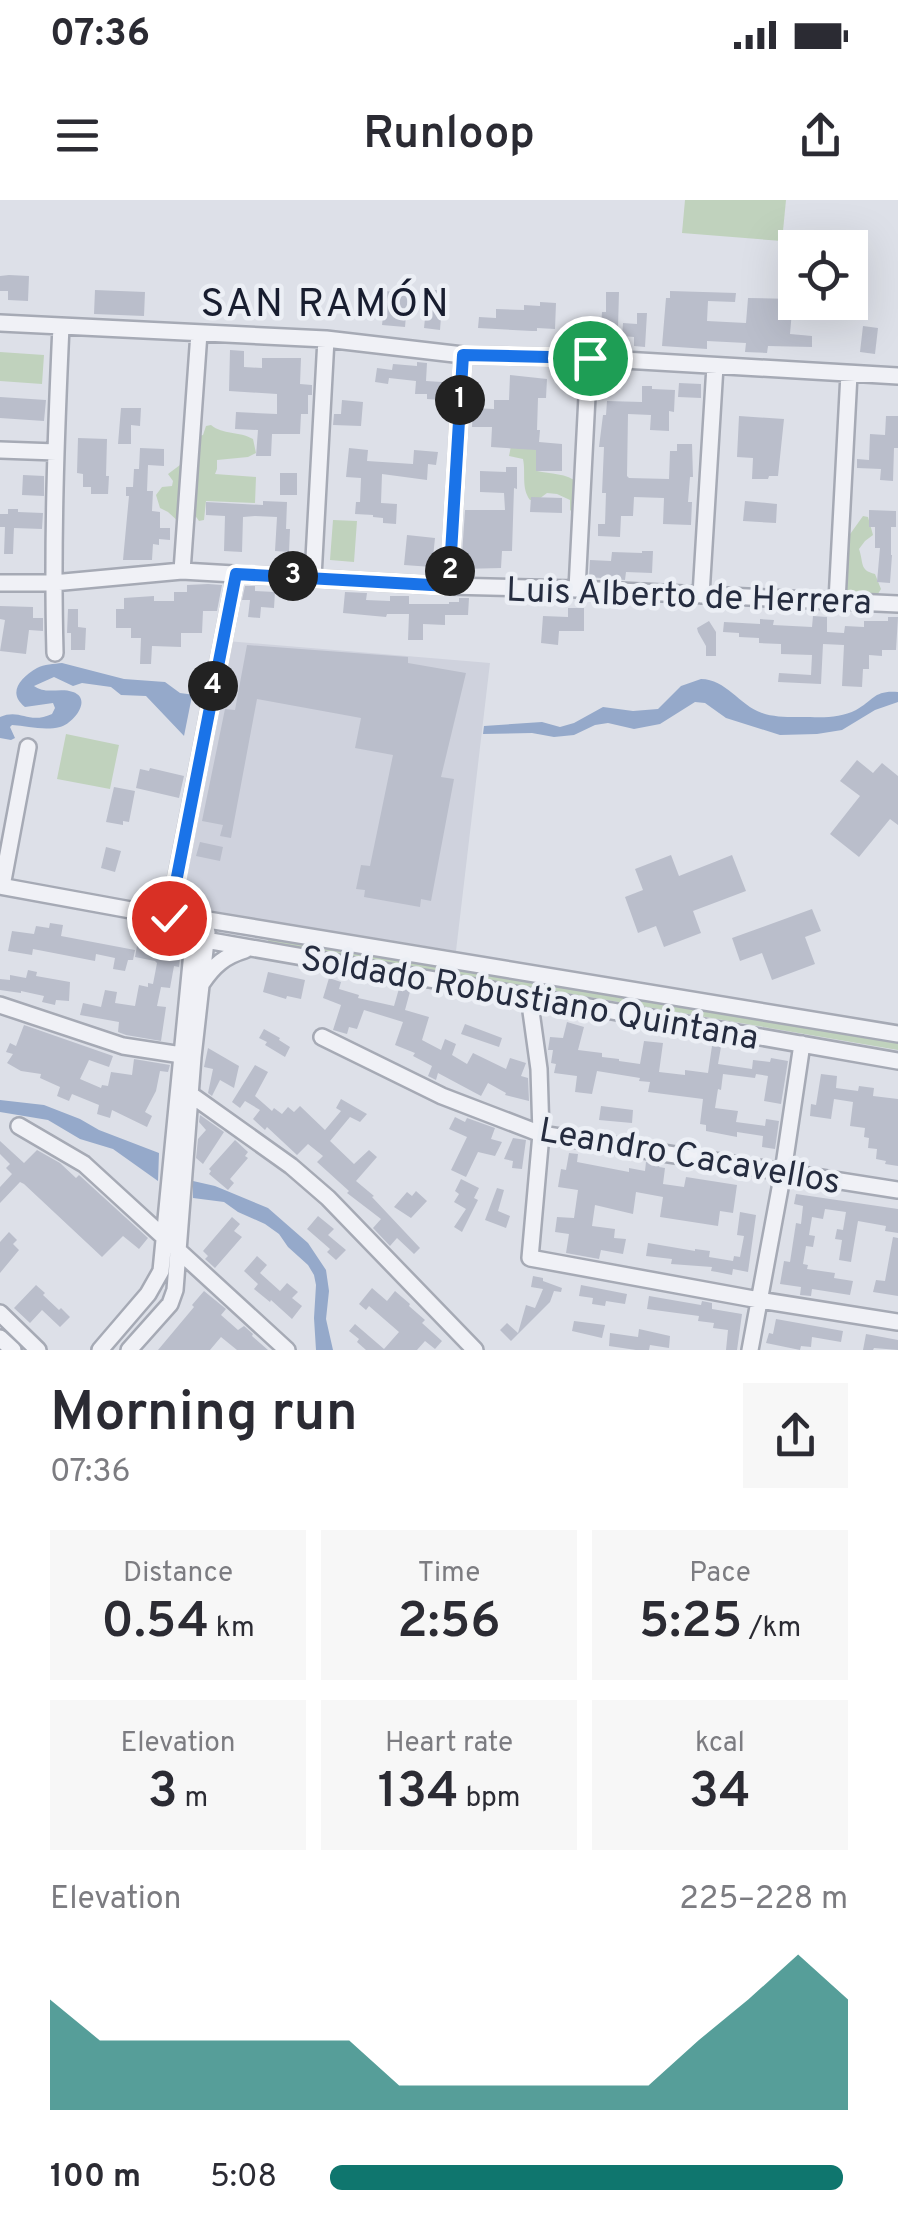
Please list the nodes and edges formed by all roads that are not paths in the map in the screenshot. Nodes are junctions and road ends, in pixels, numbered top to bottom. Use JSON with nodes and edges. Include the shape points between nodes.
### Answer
{"nodes":[{"id":1,"x":0,"y":323,"type":"edge"},
{"id":2,"x":61,"y":326,"type":"junction"},
{"id":3,"x":199,"y":333,"type":"junction"},
{"id":4,"x":326,"y":339,"type":"junction"},
{"id":5,"x":463,"y":355,"type":"junction"},
{"id":6,"x":590,"y":358,"type":"junction"},
{"id":7,"x":714,"y":366,"type":"junction"},
{"id":8,"x":849,"y":374,"type":"junction"},
{"id":9,"x":898,"y":376,"type":"edge"},
{"id":10,"x":0,"y":450,"type":"edge"},
{"id":11,"x":56,"y":452,"type":"junction"},
{"id":12,"x":182,"y":571,"type":"junction"},
{"id":13,"x":236,"y":574,"type":"junction"},
{"id":14,"x":313,"y":577,"type":"junction"},
{"id":15,"x":54,"y":582,"type":"junction"},
{"id":16,"x":0,"y":583,"type":"edge"},
{"id":17,"x":449,"y":586,"type":"junction"},
{"id":18,"x":577,"y":589,"type":"junction"},
{"id":19,"x":702,"y":595,"type":"junction"},
{"id":20,"x":837,"y":601,"type":"junction"},
{"id":21,"x":898,"y":604,"type":"edge"},
{"id":22,"x":56,"y":653,"type":"dead end"},
{"id":23,"x":28,"y":747,"type":"dead end"},
{"id":24,"x":1,"y":886,"type":"edge"},
{"id":25,"x":169,"y":918,"type":"junction"},
{"id":26,"x":202,"y":919,"type":"junction"},
{"id":27,"x":200,"y":939,"type":"junction"},
{"id":28,"x":250,"y":948,"type":"junction"},
{"id":29,"x":202,"y":983,"type":"junction"},
{"id":30,"x":529,"y":996,"type":"junction"},
{"id":31,"x":0,"y":1005,"type":"edge"},
{"id":32,"x":898,"y":1034,"type":"edge"},
{"id":33,"x":322,"y":1037,"type":"dead end"},
{"id":34,"x":802,"y":1044,"type":"junction"},
{"id":35,"x":187,"y":1056,"type":"junction"},
{"id":36,"x":898,"y":1060,"type":"edge"},
{"id":37,"x":184,"y":1093,"type":"junction"},
{"id":38,"x":20,"y":1126,"type":"dead end"},
{"id":39,"x":541,"y":1134,"type":"junction"},
{"id":40,"x":783,"y":1172,"type":"junction"},
{"id":41,"x":898,"y":1190,"type":"edge"},
{"id":42,"x":175,"y":1206,"type":"junction"},
{"id":43,"x":165,"y":1238,"type":"junction"},
{"id":44,"x":179,"y":1250,"type":"junction"},
{"id":45,"x":760,"y":1300,"type":"junction"},
{"id":46,"x":0,"y":1314,"type":"edge"},
{"id":47,"x":898,"y":1322,"type":"edge"},
{"id":48,"x":0,"y":1338,"type":"edge"},
{"id":49,"x":469,"y":1348,"type":"edge"},
{"id":50,"x":13,"y":1350,"type":"edge"},
{"id":51,"x":38,"y":1350,"type":"edge"},
{"id":52,"x":100,"y":1350,"type":"edge"},
{"id":53,"x":129,"y":1350,"type":"edge"},
{"id":54,"x":287,"y":1350,"type":"edge"},
{"id":55,"x":750,"y":1350,"type":"edge"}],
"edges":[{"from":1,"to":2,"type":"street"},
{"from":2,"to":3,"type":"street"},
{"from":2,"to":11,"type":"street"},
{"from":3,"to":4,"type":"street"},
{"from":3,"to":12,"type":"street"},
{"from":4,"to":5,"type":"street"},
{"from":4,"to":14,"type":"street"},
{"from":5,"to":6,"type":"street"},
{"from":5,"to":17,"type":"street"},
{"from":6,"to":7,"type":"street"},
{"from":6,"to":18,"type":"street"},
{"from":7,"to":8,"type":"street"},
{"from":7,"to":19,"type":"street"},
{"from":8,"to":9,"type":"street"},
{"from":8,"to":20,"type":"street"},
{"from":10,"to":11,"type":"street"},
{"from":11,"to":15,"type":"street"},
{"from":12,"to":13,"type":"street","name":"Luis Alberto de Herrera"},
{"from":12,"to":15,"type":"street","name":"Luis Alberto de Herrera"},
{"from":13,"to":14,"type":"street","name":"Luis Alberto de Herrera"},
{"from":13,"to":25,"type":"street"},
{"from":14,"to":17,"type":"street","name":"Luis Alberto de Herrera"},
{"from":15,"to":16,"type":"street","name":"Luis Alberto de Herrera"},
{"from":15,"to":22,"type":"street"},
{"from":17,"to":18,"type":"street","name":"Luis Alberto de Herrera"},
{"from":18,"to":19,"type":"street","name":"Luis Alberto de Herrera"},
{"from":19,"to":20,"type":"street","name":"Luis Alberto de Herrera"},
{"from":20,"to":21,"type":"street","name":"Luis Alberto de Herrera"},
{"from":23,"to":24,"type":"street"},
{"from":24,"to":25,"type":"street"},
{"from":25,"to":26,"type":"street"},
{"from":25,"to":27,"type":"street","name":"Soldado Robustiano Quintana"},
{"from":26,"to":27,"type":"street"},
{"from":26,"to":32,"type":"street"},
{"from":27,"to":28,"type":"street","name":"Soldado Robustiano Quintana"},
{"from":27,"to":29,"type":"street"},
{"from":27,"to":35,"type":"street"},
{"from":28,"to":29,"type":"street","via":[[220,960]]},
{"from":28,"to":30,"type":"street","name":"Soldado Robustiano Quintana"},
{"from":29,"to":35,"type":"street"},
{"from":30,"to":34,"type":"street","name":"Soldado Robustiano Quintana"},
{"from":30,"to":39,"type":"street"},
{"from":31,"to":35,"type":"street","via":[[112,1044]]},
{"from":33,"to":39,"type":"street","name":"Leandro Cacavellos","via":[[442,1096]]},
{"from":34,"to":36,"type":"street","name":"Soldado Robustiano Quintana"},
{"from":34,"to":40,"type":"street"},
{"from":35,"to":37,"type":"street"},
{"from":37,"to":42,"type":"street"},
{"from":37,"to":49,"type":"street","via":[[316,1188]]},
{"from":38,"to":43,"type":"street","via":[[84,1164]]},
{"from":39,"to":40,"type":"street","name":"Leandro Cacavellos"},
{"from":39,"to":45,"type":"street","via":[[530,1258]]},
{"from":40,"to":41,"type":"street","name":"Leandro Cacavellos"},
{"from":40,"to":45,"type":"street"},
{"from":42,"to":43,"type":"street"},
{"from":42,"to":44,"type":"street"},
{"from":43,"to":44,"type":"street"},
{"from":43,"to":52,"type":"street","via":[[148,1294]]},
{"from":44,"to":53,"type":"street","via":[[170,1304]]},
{"from":44,"to":54,"type":"street"},
{"from":45,"to":47,"type":"street"},
{"from":45,"to":55,"type":"street"},
{"from":46,"to":51,"type":"street"},
{"from":48,"to":50,"type":"street"}]}
